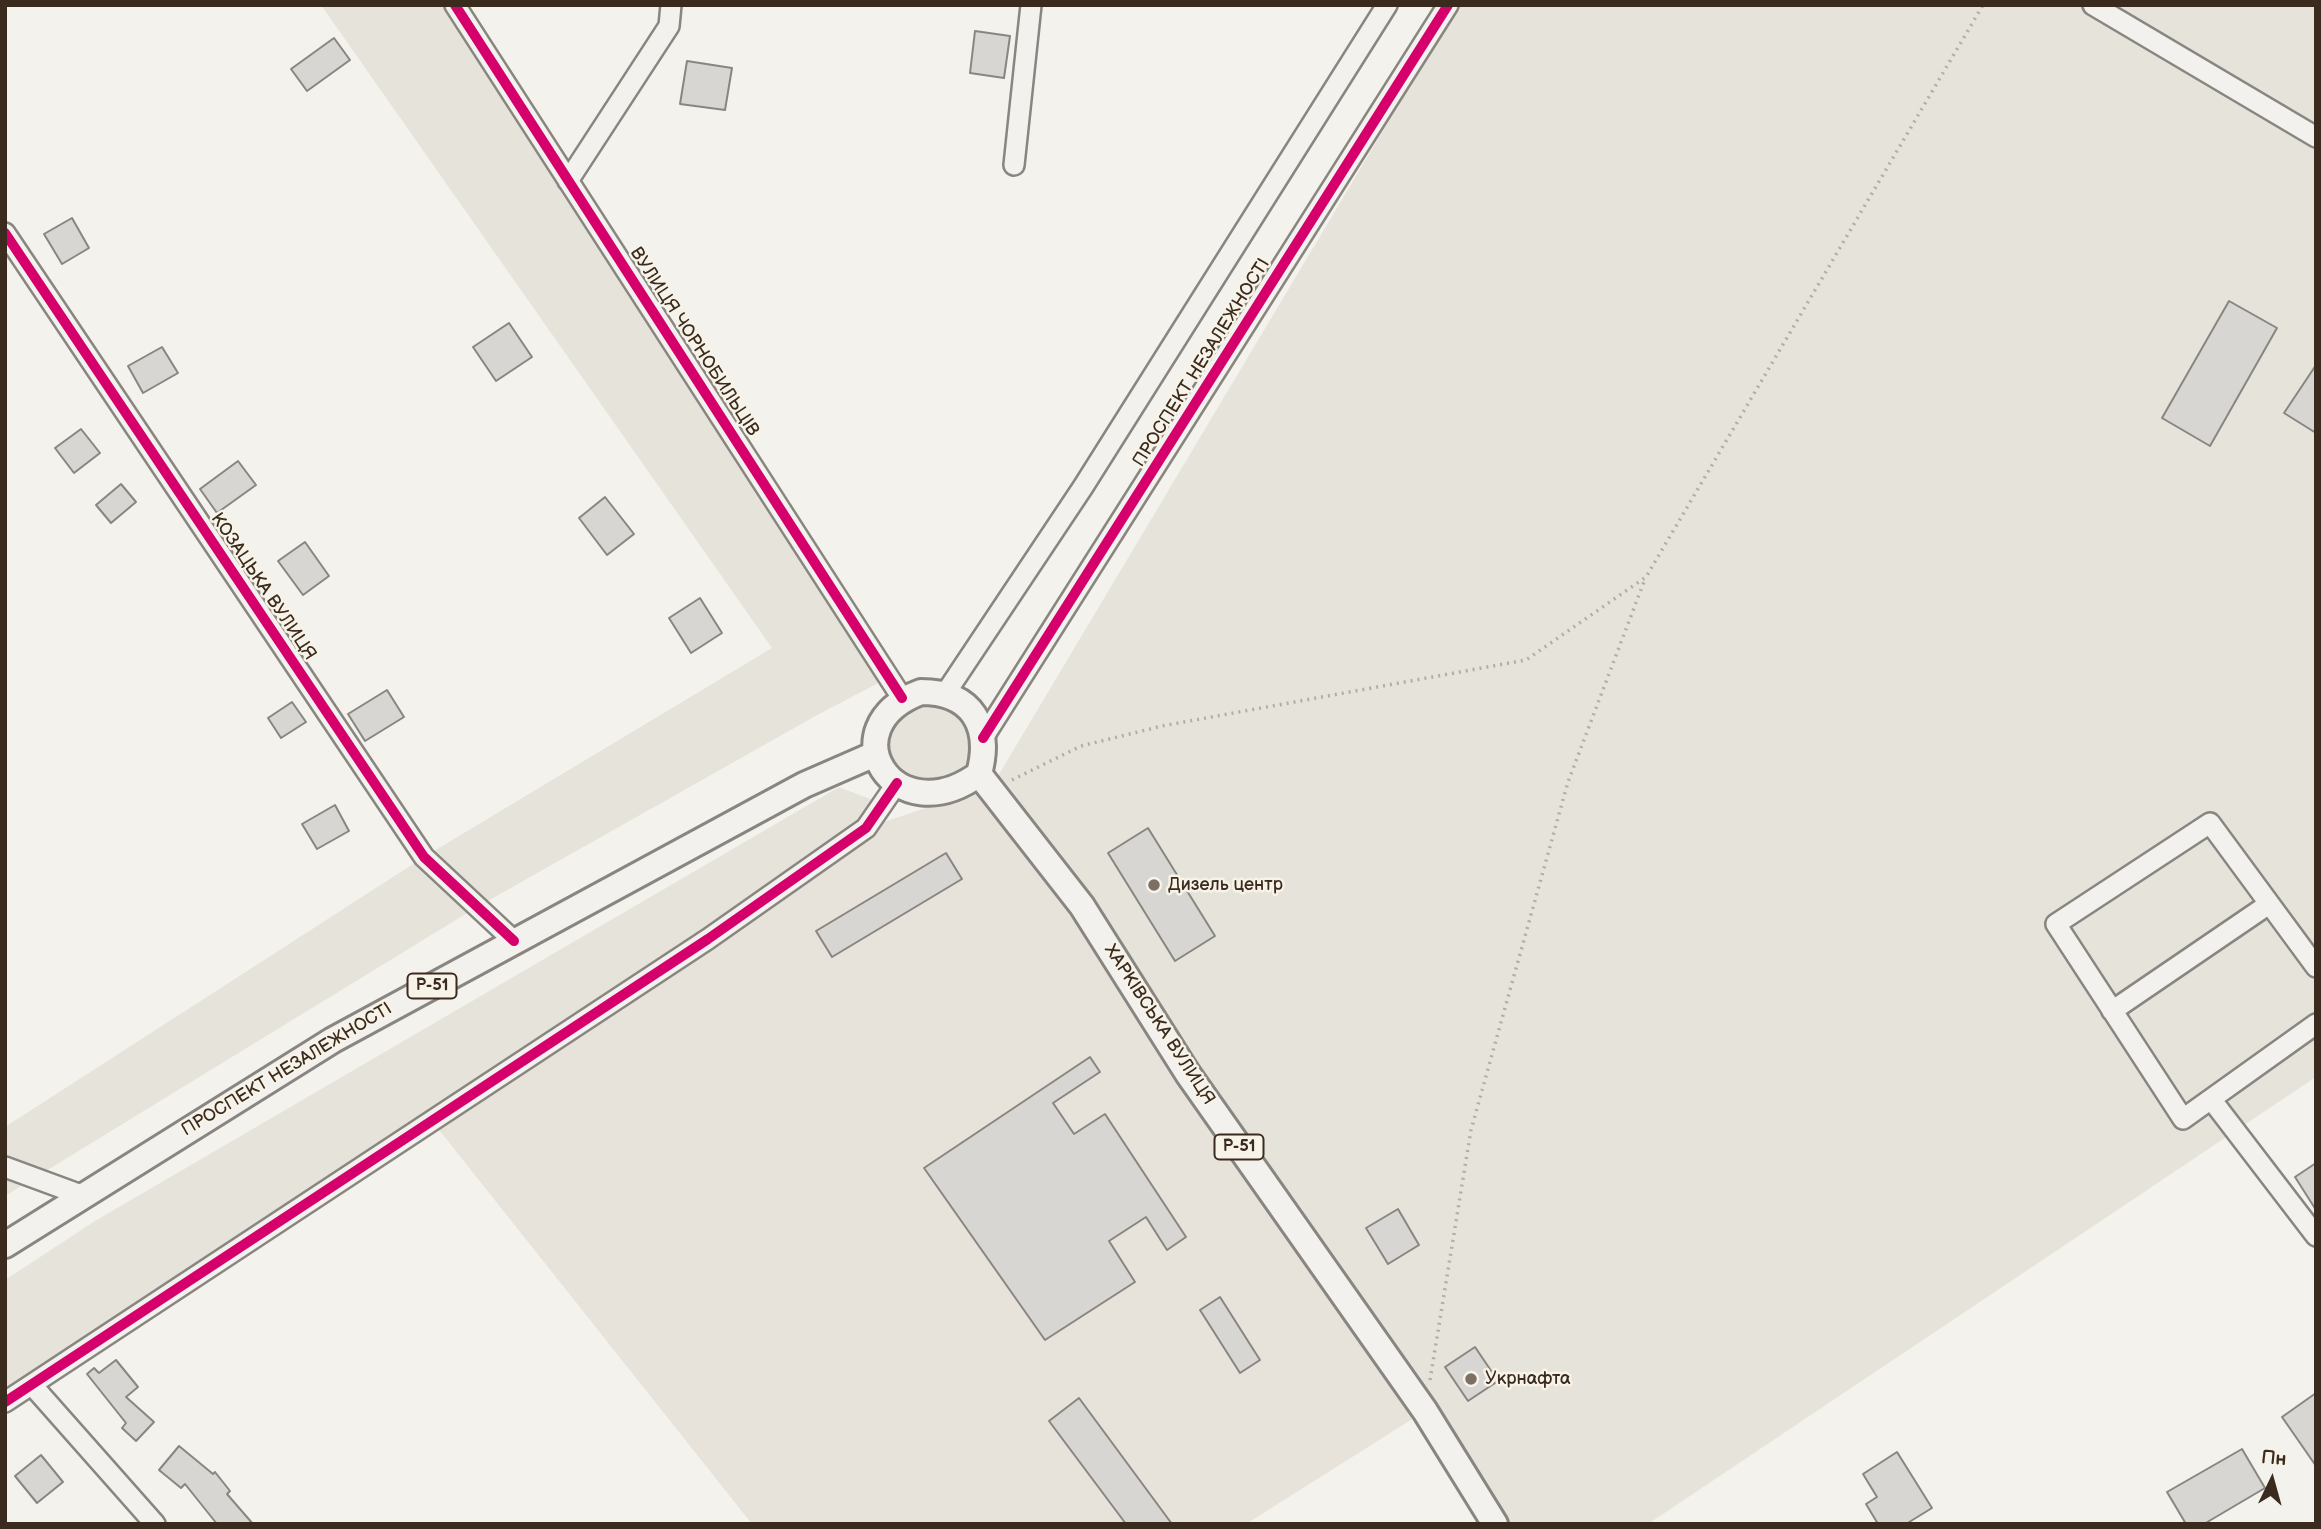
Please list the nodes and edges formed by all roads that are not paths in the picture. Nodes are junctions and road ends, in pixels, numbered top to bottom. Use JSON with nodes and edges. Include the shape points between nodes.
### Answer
{"nodes":[{"id":1,"x":455,"y":5,"type":"edge"},
{"id":2,"x":671,"y":5,"type":"edge"},
{"id":3,"x":1031,"y":5,"type":"edge"},
{"id":4,"x":1387,"y":5,"type":"edge"},
{"id":5,"x":1448,"y":5,"type":"edge"},
{"id":6,"x":2093,"y":5,"type":"edge"},
{"id":7,"x":2316,"y":137,"type":"edge"},
{"id":8,"x":1014,"y":165,"type":"dead end"},
{"id":9,"x":568,"y":181,"type":"junction"},
{"id":10,"x":5,"y":233,"type":"edge"},
{"id":11,"x":945,"y":694,"type":"junction"},
{"id":12,"x":902,"y":698,"type":"junction"},
{"id":13,"x":983,"y":738,"type":"junction"},
{"id":14,"x":875,"y":754,"type":"junction"},
{"id":15,"x":987,"y":781,"type":"junction"},
{"id":16,"x":897,"y":783,"type":"junction"},
{"id":17,"x":2269,"y":904,"type":"junction"},
{"id":18,"x":514,"y":941,"type":"junction"},
{"id":19,"x":2316,"y":967,"type":"edge"},
{"id":20,"x":2112,"y":1011,"type":"junction"},
{"id":21,"x":2316,"y":1024,"type":"edge"},
{"id":22,"x":2211,"y":1100,"type":"junction"},
{"id":23,"x":5,"y":1167,"type":"edge"},
{"id":24,"x":81,"y":1195,"type":"junction"},
{"id":25,"x":2316,"y":1236,"type":"edge"},
{"id":26,"x":5,"y":1245,"type":"edge"},
{"id":27,"x":33,"y":1385,"type":"junction"},
{"id":28,"x":5,"y":1402,"type":"edge"},
{"id":29,"x":155,"y":1524,"type":"edge"},
{"id":30,"x":1495,"y":1524,"type":"edge"}],
"edges":[{"from":1,"to":9,"type":"street","name":"ВУЛИЦЯ ЧОРНОБИЛЬЦІВ"},
{"from":2,"to":9,"type":"street","via":[[669,26]]},
{"from":3,"to":8,"type":"street"},
{"from":4,"to":11,"type":"street","name":"ПРОСПЕКТ НЕЗАЛЕЖНОСТІ","via":[[1083,487]]},
{"from":5,"to":13,"type":"street","name":"ПРОСПЕКТ НЕЗАЛЕЖНОСТІ"},
{"from":6,"to":7,"type":"street"},
{"from":9,"to":12,"type":"street","name":"ВУЛИЦЯ ЧОРНОБИЛЬЦІВ"},
{"from":10,"to":18,"type":"street","name":"КОЗАЦЬКА ВУЛИЦЯ","via":[[424,858]]},
{"from":11,"to":12,"type":"main road","via":[[920,692]]},
{"from":11,"to":13,"type":"main road","via":[[973,713]]},
{"from":12,"to":14,"type":"main road","via":[[884,717],[875,736]]},
{"from":13,"to":15,"type":"main road"},
{"from":14,"to":16,"type":"main road"},
{"from":14,"to":18,"type":"main road","name":"ПРОСПЕКТ НЕЗАЛЕЖНОСТІ","number":"Р-51","via":[[804,785]]},
{"from":15,"to":16,"type":"main road","via":[[927,795]]},
{"from":15,"to":30,"type":"main road","name":"ХАРКІВСЬКА ВУЛИЦЯ","number":"Р-51","via":[[1082,906],[1188,1074],[1425,1411]]},
{"from":16,"to":27,"type":"street","via":[[866,828],[708,939]]},
{"from":17,"to":19,"type":"street"},
{"from":17,"to":20,"type":"street"},
{"from":17,"to":20,"type":"street","via":[[2210,823],[2056,924]]},
{"from":18,"to":24,"type":"main road","name":"ПРОСПЕКТ НЕЗАЛЕЖНОСТІ","number":"Р-51","via":[[333,1040]]},
{"from":20,"to":22,"type":"street","via":[[2183,1119]]},
{"from":21,"to":22,"type":"street"},
{"from":22,"to":25,"type":"street"},
{"from":23,"to":24,"type":"street"},
{"from":24,"to":26,"type":"main road","name":"ПРОСПЕКТ НЕЗАЛЕЖНОСТІ","number":"Р-51"},
{"from":27,"to":28,"type":"street"},
{"from":27,"to":29,"type":"street"}]}
